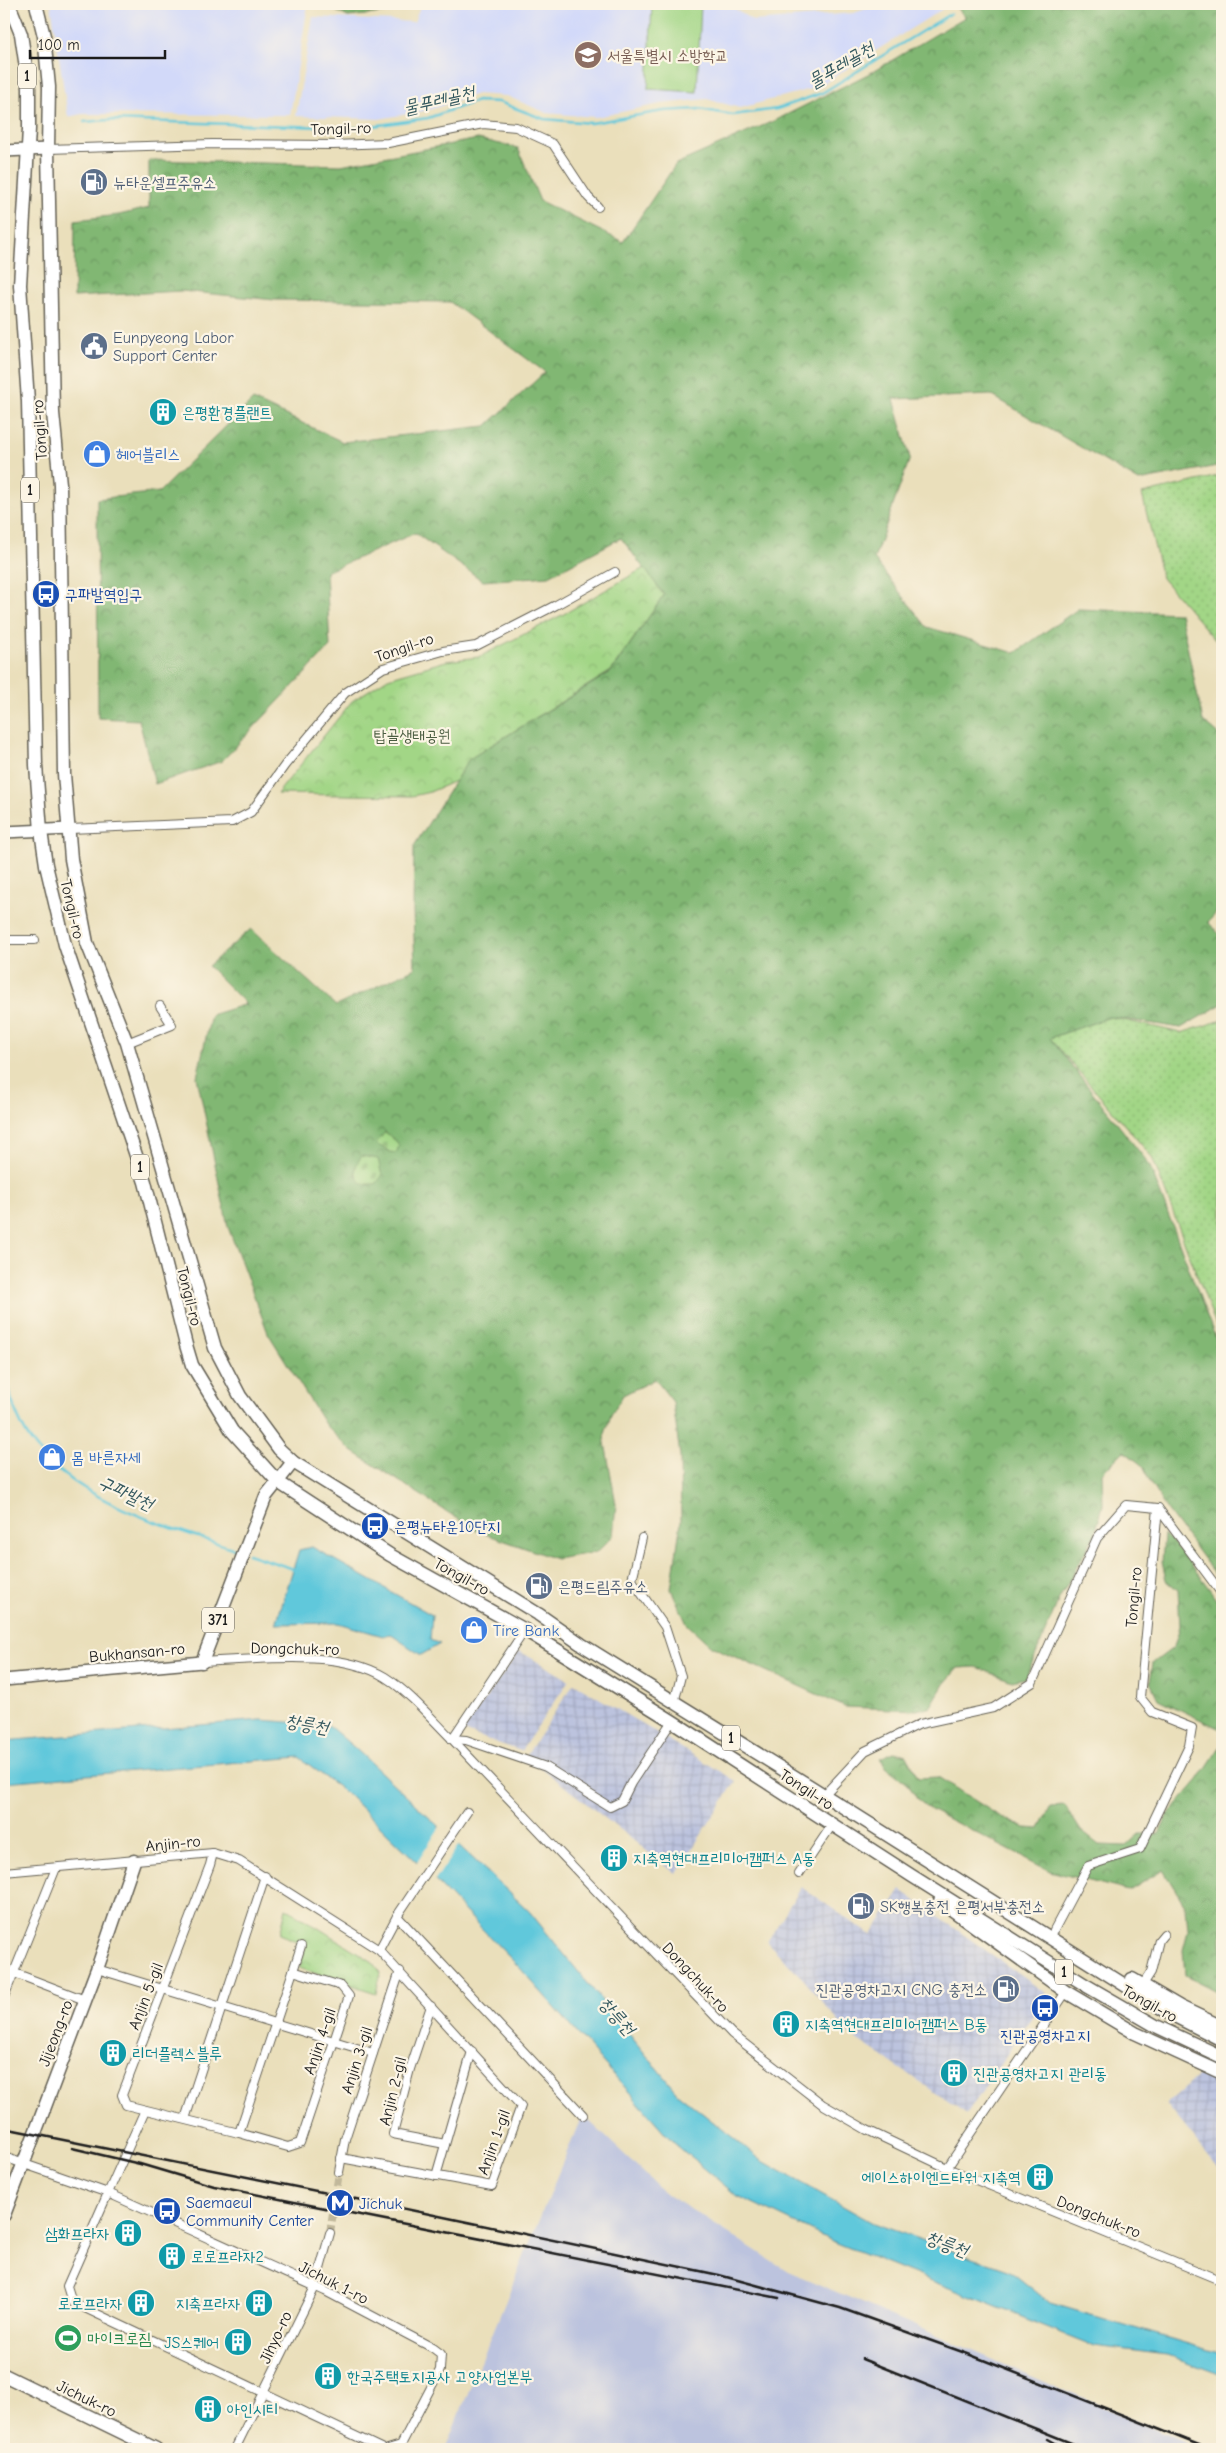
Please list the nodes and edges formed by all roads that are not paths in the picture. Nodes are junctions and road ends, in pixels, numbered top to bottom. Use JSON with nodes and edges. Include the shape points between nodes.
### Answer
{"nodes":[{"id":1,"x":9,"y":4,"type":"edge"},
{"id":2,"x":36,"y":4,"type":"edge"},
{"id":3,"x":48,"y":149,"type":"junction"},
{"id":4,"x":28,"y":150,"type":"junction"},
{"id":5,"x":4,"y":151,"type":"edge"},
{"id":6,"x":598,"y":207,"type":"dead end"},
{"id":7,"x":615,"y":572,"type":"dead end"},
{"id":8,"x":70,"y":829,"type":"junction"},
{"id":9,"x":41,"y":831,"type":"junction"},
{"id":10,"x":4,"y":832,"type":"edge"},
{"id":11,"x":4,"y":940,"type":"edge"},
{"id":12,"x":35,"y":940,"type":"dead end"},
{"id":13,"x":160,"y":1006,"type":"dead end"},
{"id":14,"x":127,"y":1043,"type":"junction"},
{"id":15,"x":293,"y":1462,"type":"junction"},
{"id":16,"x":278,"y":1482,"type":"junction"},
{"id":17,"x":1158,"y":1508,"type":"junction"},
{"id":18,"x":642,"y":1538,"type":"dead end"},
{"id":19,"x":1222,"y":1594,"type":"edge"},
{"id":20,"x":525,"y":1630,"type":"junction"},
{"id":21,"x":202,"y":1662,"type":"junction"},
{"id":22,"x":4,"y":1680,"type":"edge"},
{"id":23,"x":674,"y":1703,"type":"junction"},
{"id":24,"x":672,"y":1721,"type":"junction"},
{"id":25,"x":452,"y":1739,"type":"junction"},
{"id":26,"x":824,"y":1795,"type":"junction"},
{"id":27,"x":467,"y":1812,"type":"dead end"},
{"id":28,"x":832,"y":1825,"type":"junction"},
{"id":29,"x":213,"y":1853,"type":"junction"},
{"id":30,"x":926,"y":1860,"type":"junction"},
{"id":31,"x":134,"y":1861,"type":"junction"},
{"id":32,"x":56,"y":1868,"type":"junction"},
{"id":33,"x":4,"y":1872,"type":"edge"},
{"id":34,"x":798,"y":1874,"type":"dead end"},
{"id":35,"x":265,"y":1876,"type":"junction"},
{"id":36,"x":912,"y":1876,"type":"junction"},
{"id":37,"x":396,"y":1916,"type":"junction"},
{"id":38,"x":1054,"y":1930,"type":"junction"},
{"id":39,"x":1164,"y":1934,"type":"dead end"},
{"id":40,"x":301,"y":1946,"type":"dead end"},
{"id":41,"x":380,"y":1950,"type":"junction"},
{"id":42,"x":4,"y":1969,"type":"edge"},
{"id":43,"x":97,"y":1969,"type":"junction"},
{"id":44,"x":293,"y":1971,"type":"junction"},
{"id":45,"x":400,"y":1971,"type":"junction"},
{"id":46,"x":13,"y":1973,"type":"junction"},
{"id":47,"x":1142,"y":1986,"type":"junction"},
{"id":48,"x":162,"y":1989,"type":"junction"},
{"id":49,"x":1066,"y":1992,"type":"junction"},
{"id":50,"x":4,"y":1997,"type":"edge"},
{"id":51,"x":85,"y":2000,"type":"junction"},
{"id":52,"x":431,"y":2006,"type":"junction"},
{"id":53,"x":221,"y":2007,"type":"junction"},
{"id":54,"x":276,"y":2024,"type":"junction"},
{"id":55,"x":1222,"y":2027,"type":"edge"},
{"id":56,"x":1222,"y":2040,"type":"edge"},
{"id":57,"x":332,"y":2041,"type":"junction"},
{"id":58,"x":472,"y":2052,"type":"junction"},
{"id":59,"x":373,"y":2053,"type":"junction"},
{"id":60,"x":1222,"y":2057,"type":"edge"},
{"id":61,"x":1222,"y":2073,"type":"edge"},
{"id":62,"x":145,"y":2110,"type":"junction"},
{"id":63,"x":583,"y":2115,"type":"dead end"},
{"id":64,"x":185,"y":2119,"type":"junction"},
{"id":65,"x":239,"y":2132,"type":"junction"},
{"id":66,"x":445,"y":2144,"type":"junction"},
{"id":67,"x":4,"y":2157,"type":"edge"},
{"id":68,"x":341,"y":2158,"type":"junction"},
{"id":69,"x":22,"y":2165,"type":"junction"},
{"id":70,"x":946,"y":2168,"type":"junction"},
{"id":71,"x":339,"y":2172,"type":"tunnel mouth"},
{"id":72,"x":436,"y":2176,"type":"junction"},
{"id":73,"x":108,"y":2193,"type":"junction"},
{"id":74,"x":4,"y":2215,"type":"edge"},
{"id":75,"x":330,"y":2233,"type":"tunnel mouth"},
{"id":76,"x":1222,"y":2281,"type":"edge"},
{"id":77,"x":315,"y":2287,"type":"junction"},
{"id":78,"x":4,"y":2375,"type":"edge"},
{"id":79,"x":264,"y":2393,"type":"junction"},
{"id":80,"x":156,"y":2449,"type":"edge"},
{"id":81,"x":235,"y":2449,"type":"edge"},
{"id":82,"x":383,"y":2449,"type":"edge"},
{"id":83,"x":388,"y":2449,"type":"edge"}],
"edges":[{"from":1,"to":4,"type":"main road","name":"Tongil-ro","number":"1","via":[[21,34],[29,88]]},
{"from":2,"to":3,"type":"main road","name":"Tongil-ro","number":"1","via":[[44,36],[49,87]]},
{"from":3,"to":4,"type":"main road"},
{"from":3,"to":6,"type":"street","name":"Tongil-ro","via":[[228,144],[333,146],[388,143],[483,124],[516,127],[552,144]]},
{"from":3,"to":8,"type":"main road","name":"Tongil-ro","number":"1","via":[[53,412],[60,484],[64,774]]},
{"from":4,"to":5,"type":"main road"},
{"from":4,"to":9,"type":"main road","name":"Tongil-ro","number":"1","via":[[20,285],[28,401],[36,765]]},
{"from":7,"to":8,"type":"street","name":"Tongil-ro","via":[[476,646],[444,650],[384,668],[345,693],[251,812],[232,822]]},
{"from":8,"to":9,"type":"main road"},
{"from":8,"to":14,"type":"main road","name":"Tongil-ro","number":"1","via":[[71,859],[87,943]]},
{"from":9,"to":10,"type":"main road"},
{"from":9,"to":16,"type":"main road","name":"Tongil-ro","number":"1","via":[[65,945],[145,1182],[192,1365],[232,1432]]},
{"from":11,"to":12,"type":"street"},
{"from":13,"to":14,"type":"street","via":[[172,1025]]},
{"from":14,"to":15,"type":"main road","name":"Tongil-ro","number":"1","via":[[215,1348],[240,1396]]},
{"from":15,"to":16,"type":"main road","name":"Bukhansan-ro","number":"371"},
{"from":15,"to":23,"type":"main road","name":"Tongil-ro","number":"1","via":[[538,1614]]},
{"from":16,"to":20,"type":"main road","name":"Tongil-ro","number":"1","via":[[390,1555]]},
{"from":16,"to":21,"type":"main road","name":"Bukhansan-ro","number":"371","via":[[266,1496]]},
{"from":17,"to":19,"type":"street"},
{"from":17,"to":26,"type":"street","name":"Tongil-ro","via":[[1126,1505],[1097,1538],[1032,1683],[992,1708],[920,1724],[864,1751]]},
{"from":17,"to":38,"type":"street","name":"Tongil-ro","via":[[1140,1696],[1152,1712],[1192,1728],[1188,1746],[1140,1849],[1088,1866]]},
{"from":18,"to":23,"type":"street","via":[[632,1580],[665,1627],[680,1676]]},
{"from":20,"to":24,"type":"main road","name":"Tongil-ro","number":"1"},
{"from":20,"to":25,"type":"street"},
{"from":21,"to":22,"type":"main road","name":"Bukhansan-ro"},
{"from":21,"to":25,"type":"street","name":"Dongchuk-ro","via":[[328,1658],[363,1666],[385,1677],[407,1694]]},
{"from":23,"to":26,"type":"main road","name":"Tongil-ro","number":"1"},
{"from":24,"to":25,"type":"street","via":[[622,1802],[610,1807],[546,1767],[466,1740]]},
{"from":24,"to":28,"type":"main road","name":"Tongil-ro","number":"1"},
{"from":25,"to":70,"type":"street","name":"Dongchuk-ro","via":[[732,2034],[822,2104]]},
{"from":26,"to":30,"type":"main road","name":"Tongil-ro","number":"1"},
{"from":27,"to":37,"type":"street"},
{"from":28,"to":34,"type":"street"},
{"from":28,"to":36,"type":"main road","name":"Tongil-ro","number":"1"},
{"from":29,"to":31,"type":"street","name":"Anjin-ro"},
{"from":29,"to":35,"type":"street","name":"Anjin-ro","via":[[240,1861]]},
{"from":29,"to":48,"type":"street","name":"Anjin 5-gil"},
{"from":30,"to":38,"type":"main road","via":[[999,1896]]},
{"from":30,"to":56,"type":"main road","name":"Tongil-ro","number":"1","via":[[1169,2013]]},
{"from":31,"to":32,"type":"street","name":"Anjin-ro"},
{"from":31,"to":43,"type":"main road","name":"Jijeong-ro"},
{"from":32,"to":33,"type":"street","name":"Anjin-ro"},
{"from":32,"to":46,"type":"street"},
{"from":35,"to":41,"type":"street","name":"Anjin-ro"},
{"from":35,"to":53,"type":"street"},
{"from":36,"to":49,"type":"main road","via":[[953,1913]]},
{"from":36,"to":60,"type":"main road","name":"Tongil-ro","number":"1","via":[[1147,2022]]},
{"from":37,"to":41,"type":"street"},
{"from":37,"to":63,"type":"street"},
{"from":38,"to":47,"type":"main road"},
{"from":39,"to":47,"type":"street","via":[[1159,1940],[1152,1972]]},
{"from":40,"to":44,"type":"street"},
{"from":41,"to":45,"type":"street","name":"Anjin-ro"},
{"from":42,"to":46,"type":"street"},
{"from":43,"to":48,"type":"street"},
{"from":43,"to":51,"type":"main road","name":"Jijeong-ro"},
{"from":44,"to":54,"type":"street"},
{"from":44,"to":57,"type":"street","name":"Anjin 4-gil","via":[[341,1986],[349,1996]]},
{"from":45,"to":52,"type":"street","name":"Anjin 1-gil"},
{"from":45,"to":59,"type":"street","name":"Anjin 3-gil"},
{"from":46,"to":50,"type":"street"},
{"from":46,"to":51,"type":"street"},
{"from":47,"to":55,"type":"main road"},
{"from":48,"to":53,"type":"street"},
{"from":48,"to":62,"type":"street","name":"Anjin 5-gil","via":[[122,2096],[126,2106]]},
{"from":49,"to":61,"type":"main road","via":[[1135,2033]]},
{"from":49,"to":70,"type":"street"},
{"from":51,"to":69,"type":"main road","name":"Jijeong-ro"},
{"from":52,"to":58,"type":"street","name":"Anjin 1-gil"},
{"from":52,"to":66,"type":"street","name":"Anjin 2-gil","via":[[393,2134]]},
{"from":53,"to":54,"type":"street"},
{"from":53,"to":64,"type":"street"},
{"from":54,"to":57,"type":"street"},
{"from":54,"to":65,"type":"street"},
{"from":57,"to":59,"type":"street"},
{"from":57,"to":65,"type":"street","name":"Anjin 4-gil","via":[[300,2143],[288,2147]]},
{"from":58,"to":66,"type":"street"},
{"from":58,"to":72,"type":"street","name":"Anjin 1-gil","via":[[522,2106],[492,2186]]},
{"from":59,"to":68,"type":"street","name":"Anjin 3-gil"},
{"from":62,"to":64,"type":"street","name":"Anjin 5-gil"},
{"from":62,"to":73,"type":"street"},
{"from":64,"to":65,"type":"street","name":"Anjin 5-gil"},
{"from":66,"to":72,"type":"street"},
{"from":67,"to":69,"type":"street","name":"Jichuk 1-ro"},
{"from":68,"to":71,"type":"street"},
{"from":68,"to":72,"type":"street","name":"Anjin 1-gil"},
{"from":69,"to":73,"type":"street","name":"Jichuk 1-ro"},
{"from":69,"to":74,"type":"main road","name":"Jijeong-ro"},
{"from":70,"to":76,"type":"street","name":"Dongchuk-ro"},
{"from":73,"to":77,"type":"street","name":"Jichuk 1-ro"},
{"from":73,"to":79,"type":"street","via":[[67,2286],[72,2302]]},
{"from":75,"to":77,"type":"street","name":"Jihyo-ro"},
{"from":77,"to":79,"type":"street","name":"Jihyo-ro"},
{"from":77,"to":83,"type":"street","name":"Jichuk 1-ro","via":[[441,2354],[440,2370],[401,2445]]},
{"from":78,"to":80,"type":"main road","name":"Jichuk-ro"},
{"from":79,"to":81,"type":"street","name":"Jihyo-ro"},
{"from":79,"to":82,"type":"street"}]}
